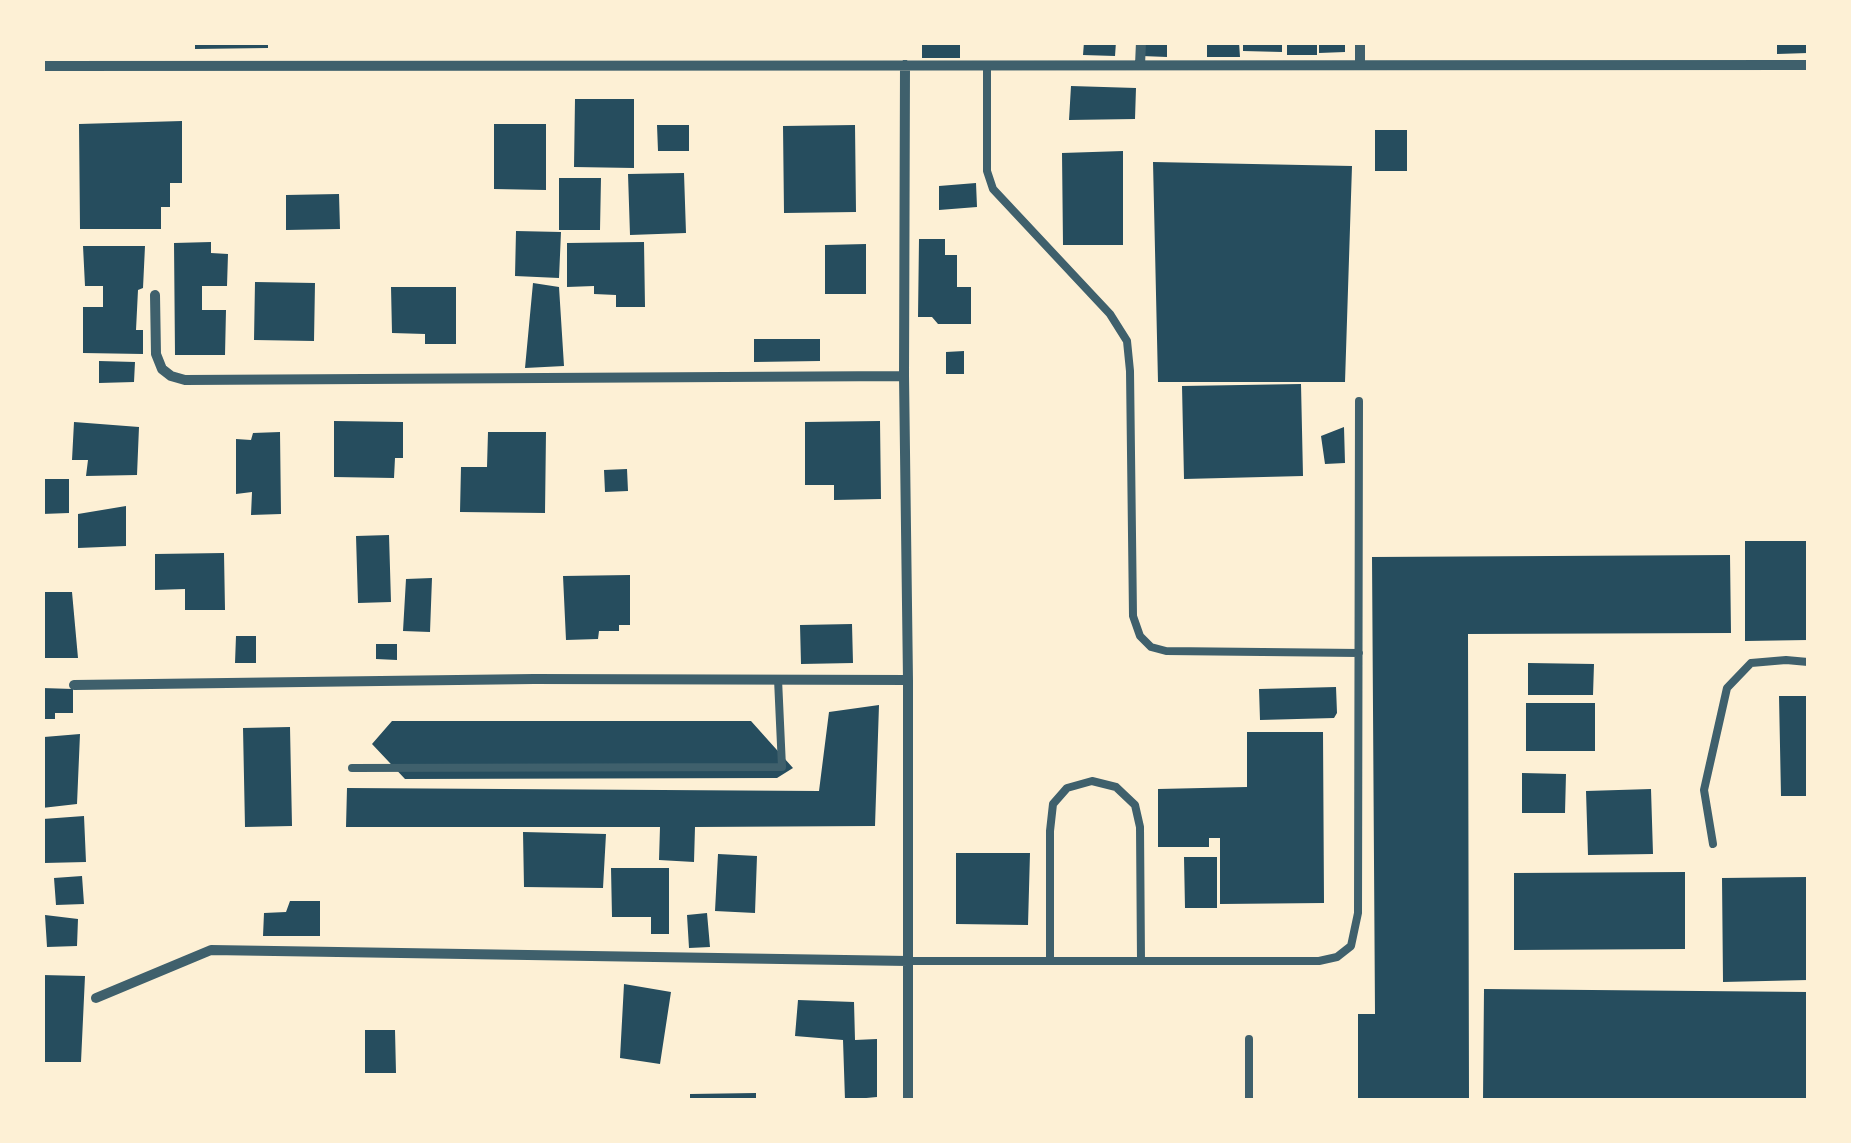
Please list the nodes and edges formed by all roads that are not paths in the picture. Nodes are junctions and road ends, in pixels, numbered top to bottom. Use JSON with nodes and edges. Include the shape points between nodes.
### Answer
{"nodes":[{"id":1,"x":1140,"y":42,"type":"edge"},
{"id":2,"x":1360,"y":42,"type":"edge"},
{"id":3,"x":905,"y":65,"type":"junction"},
{"id":4,"x":987,"y":65,"type":"junction"},
{"id":5,"x":1140,"y":65,"type":"junction"},
{"id":6,"x":1360,"y":65,"type":"junction"},
{"id":7,"x":1808,"y":65,"type":"edge"},
{"id":8,"x":42,"y":66,"type":"edge"},
{"id":9,"x":155,"y":296,"type":"dead end"},
{"id":10,"x":904,"y":376,"type":"junction"},
{"id":11,"x":1359,"y":401,"type":"dead end"},
{"id":12,"x":1359,"y":652,"type":"junction"},
{"id":13,"x":1808,"y":662,"type":"edge"},
{"id":14,"x":778,"y":679,"type":"junction"},
{"id":15,"x":908,"y":680,"type":"junction"},
{"id":16,"x":74,"y":685,"type":"dead end"},
{"id":17,"x":352,"y":768,"type":"dead end"},
{"id":18,"x":1713,"y":844,"type":"dead end"},
{"id":19,"x":908,"y":961,"type":"junction"},
{"id":20,"x":1050,"y":961,"type":"junction"},
{"id":21,"x":1141,"y":961,"type":"junction"},
{"id":22,"x":96,"y":998,"type":"dead end"},
{"id":23,"x":1250,"y":1039,"type":"dead end"},
{"id":24,"x":908,"y":1100,"type":"edge"},
{"id":25,"x":1250,"y":1100,"type":"edge"}],
"edges":[{"from":1,"to":5,"type":"street"},
{"from":2,"to":6,"type":"street"},
{"from":3,"to":4,"type":"street"},
{"from":3,"to":8,"type":"street"},
{"from":3,"to":10,"type":"street"},
{"from":4,"to":5,"type":"street"},
{"from":4,"to":12,"type":"lane","via":[[987,171],[993,189],[1110,314],[1127,341],[1133,616],[1140,636],[1166,651]]},
{"from":5,"to":6,"type":"street"},
{"from":6,"to":7,"type":"street"},
{"from":9,"to":10,"type":"street","via":[[156,354],[162,368],[185,380]]},
{"from":10,"to":15,"type":"street"},
{"from":11,"to":12,"type":"lane"},
{"from":12,"to":21,"type":"lane","via":[[1358,914],[1351,946],[1319,961]]},
{"from":13,"to":18,"type":"lane","via":[[1751,663],[1726,688],[1704,790]]},
{"from":14,"to":15,"type":"street"},
{"from":14,"to":16,"type":"street"},
{"from":14,"to":17,"type":"lane","via":[[782,767]]},
{"from":15,"to":19,"type":"street"},
{"from":19,"to":20,"type":"lane"},
{"from":19,"to":22,"type":"street","via":[[211,950]]},
{"from":19,"to":24,"type":"street"},
{"from":20,"to":21,"type":"lane"},
{"from":20,"to":21,"type":"lane","via":[[1053,804],[1067,788],[1092,781],[1116,787],[1135,805]]},
{"from":23,"to":25,"type":"lane"}]}
